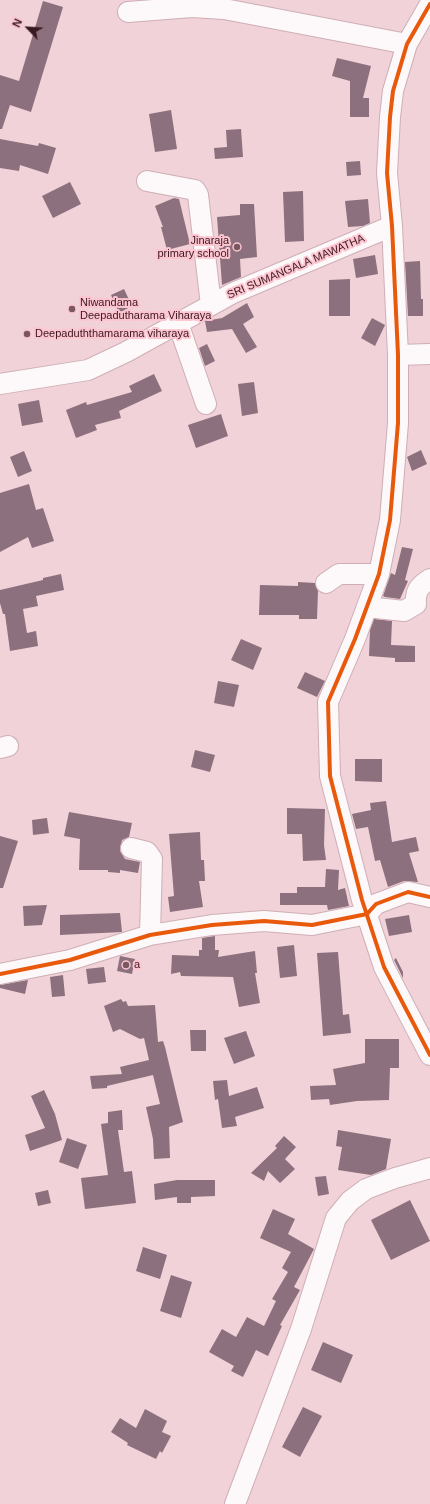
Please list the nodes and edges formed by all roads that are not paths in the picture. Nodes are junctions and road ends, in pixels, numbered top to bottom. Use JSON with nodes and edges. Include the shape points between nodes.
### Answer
{"nodes":[{"id":1,"x":128,"y":12,"type":"dead end"},
{"id":2,"x":428,"y":14,"type":"edge"},
{"id":3,"x":407,"y":44,"type":"junction"},
{"id":4,"x":147,"y":181,"type":"dead end"},
{"id":5,"x":392,"y":226,"type":"junction"},
{"id":6,"x":211,"y":305,"type":"junction"},
{"id":7,"x":178,"y":323,"type":"junction"},
{"id":8,"x":398,"y":354,"type":"junction"},
{"id":9,"x":430,"y":354,"type":"edge"},
{"id":10,"x":0,"y":384,"type":"edge"},
{"id":11,"x":206,"y":404,"type":"dead end"},
{"id":12,"x":379,"y":574,"type":"junction"},
{"id":13,"x":430,"y":579,"type":"edge"},
{"id":14,"x":326,"y":583,"type":"dead end"},
{"id":15,"x":367,"y":607,"type":"junction"},
{"id":16,"x":131,"y":848,"type":"dead end"},
{"id":17,"x":430,"y":897,"type":"edge"},
{"id":18,"x":367,"y":914,"type":"junction"},
{"id":19,"x":150,"y":935,"type":"junction"},
{"id":20,"x":0,"y":974,"type":"edge"},
{"id":21,"x":430,"y":1055,"type":"edge"},
{"id":22,"x":430,"y":1168,"type":"edge"},
{"id":23,"x":235,"y":1504,"type":"edge"}],
"edges":[{"from":1,"to":3,"type":"street","via":[[192,7],[224,9]]},
{"from":2,"to":3,"type":"street"},
{"from":3,"to":5,"type":"street","via":[[393,91],[390,117],[387,173]]},
{"from":4,"to":6,"type":"street","via":[[195,190],[198,195]]},
{"from":5,"to":6,"type":"street","name":"SRI SUMANGALA MAWATHA"},
{"from":5,"to":8,"type":"street"},
{"from":6,"to":7,"type":"street","name":"SRI SUMANGALA MAWATHA"},
{"from":7,"to":10,"type":"street","name":"SRI SUMANGALA MAWATHA","via":[[88,370]]},
{"from":7,"to":11,"type":"street"},
{"from":8,"to":9,"type":"street"},
{"from":8,"to":12,"type":"street","via":[[398,423],[390,520]]},
{"from":12,"to":14,"type":"street","via":[[339,574]]},
{"from":12,"to":15,"type":"street"},
{"from":13,"to":15,"type":"street","via":[[420,585],[415,594],[416,604],[404,611]]},
{"from":15,"to":18,"type":"street","via":[[328,702],[330,776]]},
{"from":16,"to":19,"type":"street","via":[[148,852],[152,859]]},
{"from":17,"to":18,"type":"street","via":[[408,892],[376,904]]},
{"from":18,"to":19,"type":"street","via":[[312,924],[264,921],[212,924]]},
{"from":18,"to":21,"type":"street","via":[[384,967]]},
{"from":19,"to":20,"type":"street","via":[[70,960]]},
{"from":22,"to":23,"type":"street","via":[[366,1190],[350,1201],[336,1218],[301,1329]]}]}
